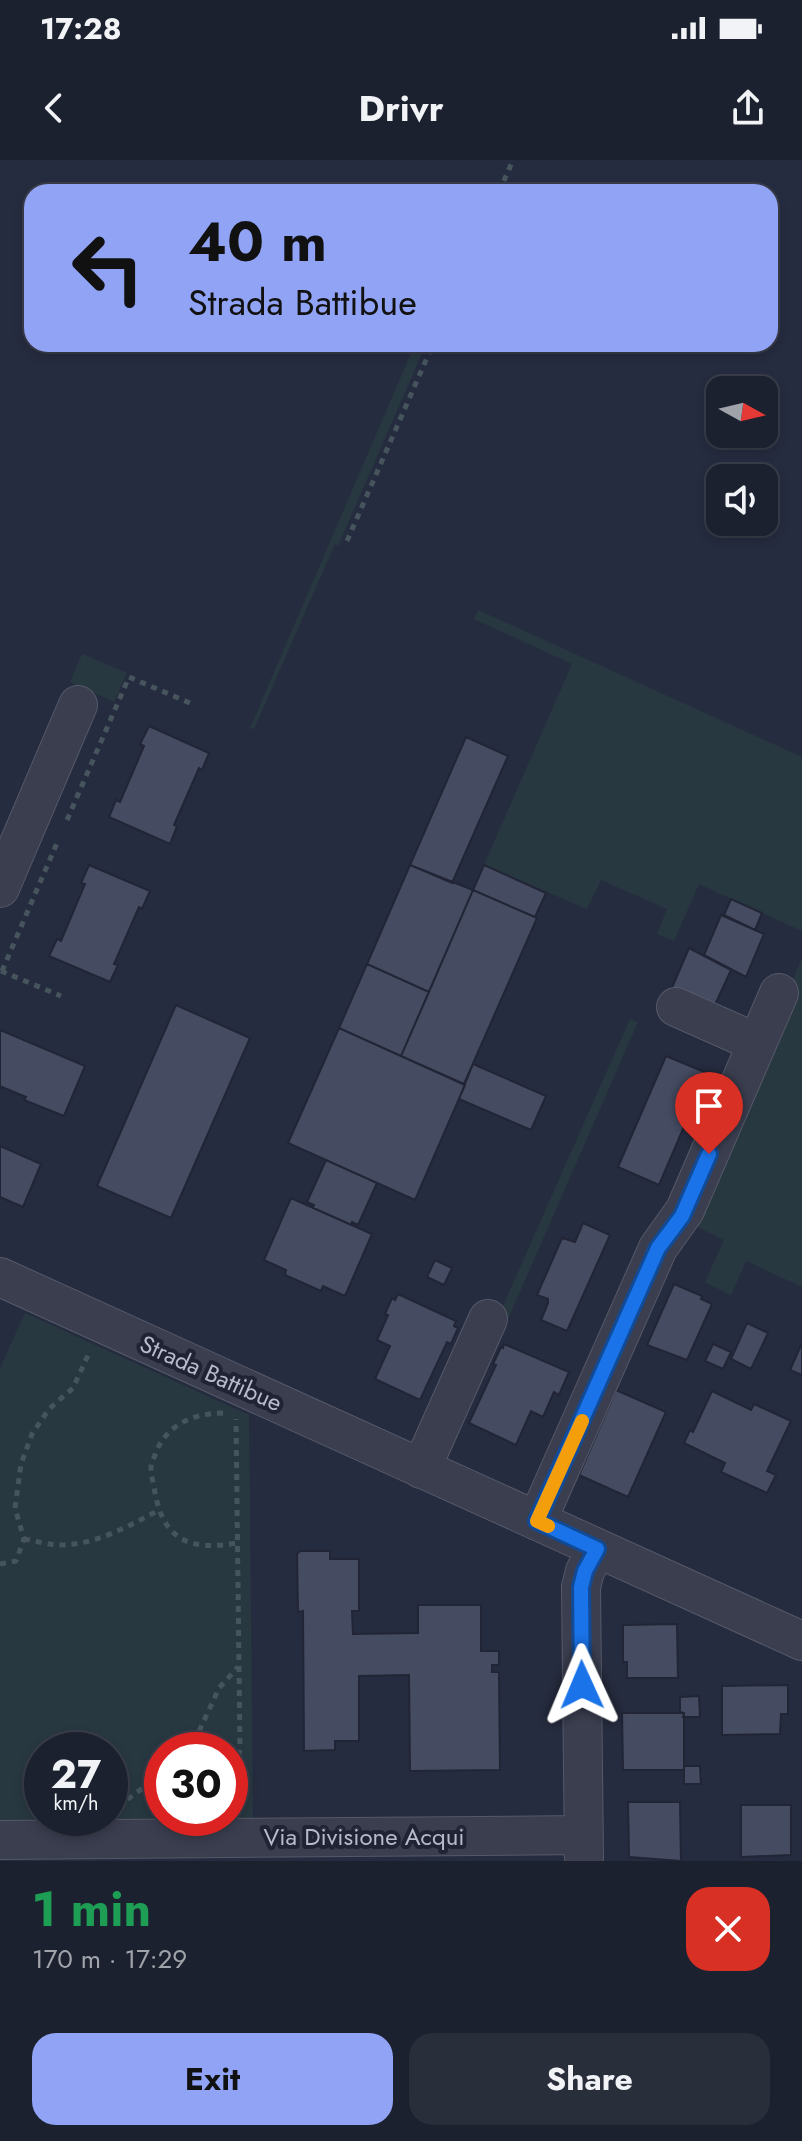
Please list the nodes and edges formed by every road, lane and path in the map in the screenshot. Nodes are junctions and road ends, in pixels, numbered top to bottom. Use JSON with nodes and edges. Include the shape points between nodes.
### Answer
{"nodes":[{"id":1,"x":513,"y":160,"type":"edge"},
{"id":2,"x":502,"y":184,"type":"edge"},
{"id":3,"x":430,"y":352,"type":"edge"},
{"id":4,"x":347,"y":541,"type":"dead end"},
{"id":5,"x":190,"y":703,"type":"dead end"},
{"id":6,"x":78,"y":705,"type":"dead end"},
{"id":7,"x":67,"y":820,"type":"dead end"},
{"id":8,"x":57,"y":843,"type":"dead end"},
{"id":9,"x":0,"y":888,"type":"edge"},
{"id":10,"x":1,"y":971,"type":"edge"},
{"id":11,"x":779,"y":993,"type":"dead end"},
{"id":12,"x":61,"y":996,"type":"dead end"},
{"id":13,"x":676,"y":1007,"type":"dead end"},
{"id":14,"x":757,"y":1043,"type":"junction"},
{"id":15,"x":0,"y":1277,"type":"edge"},
{"id":16,"x":488,"y":1319,"type":"dead end"},
{"id":17,"x":103,"y":1324,"type":"junction"},
{"id":18,"x":421,"y":1469,"type":"junction"},
{"id":19,"x":159,"y":1510,"type":"junction"},
{"id":20,"x":537,"y":1521,"type":"junction"},
{"id":21,"x":24,"y":1539,"type":"junction"},
{"id":22,"x":237,"y":1543,"type":"junction"},
{"id":23,"x":597,"y":1549,"type":"junction"},
{"id":24,"x":0,"y":1564,"type":"edge"},
{"id":25,"x":802,"y":1641,"type":"edge"},
{"id":26,"x":239,"y":1667,"type":"junction"},
{"id":27,"x":199,"y":1732,"type":"edge"},
{"id":28,"x":240,"y":1732,"type":"edge"},
{"id":29,"x":144,"y":1787,"type":"edge"},
{"id":30,"x":115,"y":1839,"type":"junction"},
{"id":31,"x":0,"y":1840,"type":"edge"},
{"id":32,"x":584,"y":1848,"type":"edge"}],
"edges":[{"from":1,"to":2,"type":"path"},
{"from":3,"to":4,"type":"path"},
{"from":5,"to":7,"type":"path","via":[[129,677]]},
{"from":6,"to":9,"type":"street"},
{"from":8,"to":10,"type":"path"},
{"from":10,"to":12,"type":"path"},
{"from":11,"to":14,"type":"street"},
{"from":13,"to":14,"type":"street"},
{"from":14,"to":20,"type":"street","via":[[682,1216],[658,1248]]},
{"from":15,"to":17,"type":"street","name":"Strada Battibue"},
{"from":16,"to":18,"type":"street"},
{"from":17,"to":18,"type":"street","name":"Strada Battibue"},
{"from":17,"to":21,"type":"path","via":[[73,1388],[32,1434],[21,1464],[15,1508]]},
{"from":18,"to":20,"type":"street","name":"Strada Battibue"},
{"from":19,"to":21,"type":"path","via":[[95,1540],[57,1545]]},
{"from":19,"to":22,"type":"path","via":[[167,1528],[186,1542],[208,1547]]},
{"from":19,"to":22,"type":"path","via":[[151,1465],[163,1437],[205,1413],[236,1413]]},
{"from":20,"to":23,"type":"street","name":"Strada Battibue"},
{"from":21,"to":24,"type":"path","via":[[16,1561]]},
{"from":22,"to":26,"type":"path"},
{"from":23,"to":25,"type":"street","name":"Strada Battibue"},
{"from":23,"to":32,"type":"street","via":[[581,1587]]},
{"from":26,"to":27,"type":"path","via":[[219,1688]]},
{"from":26,"to":28,"type":"path"},
{"from":29,"to":30,"type":"path","via":[[125,1801]]},
{"from":30,"to":31,"type":"street","name":"Via Divisione Acqui"},
{"from":30,"to":32,"type":"street","name":"Via Divisione Acqui"}]}
